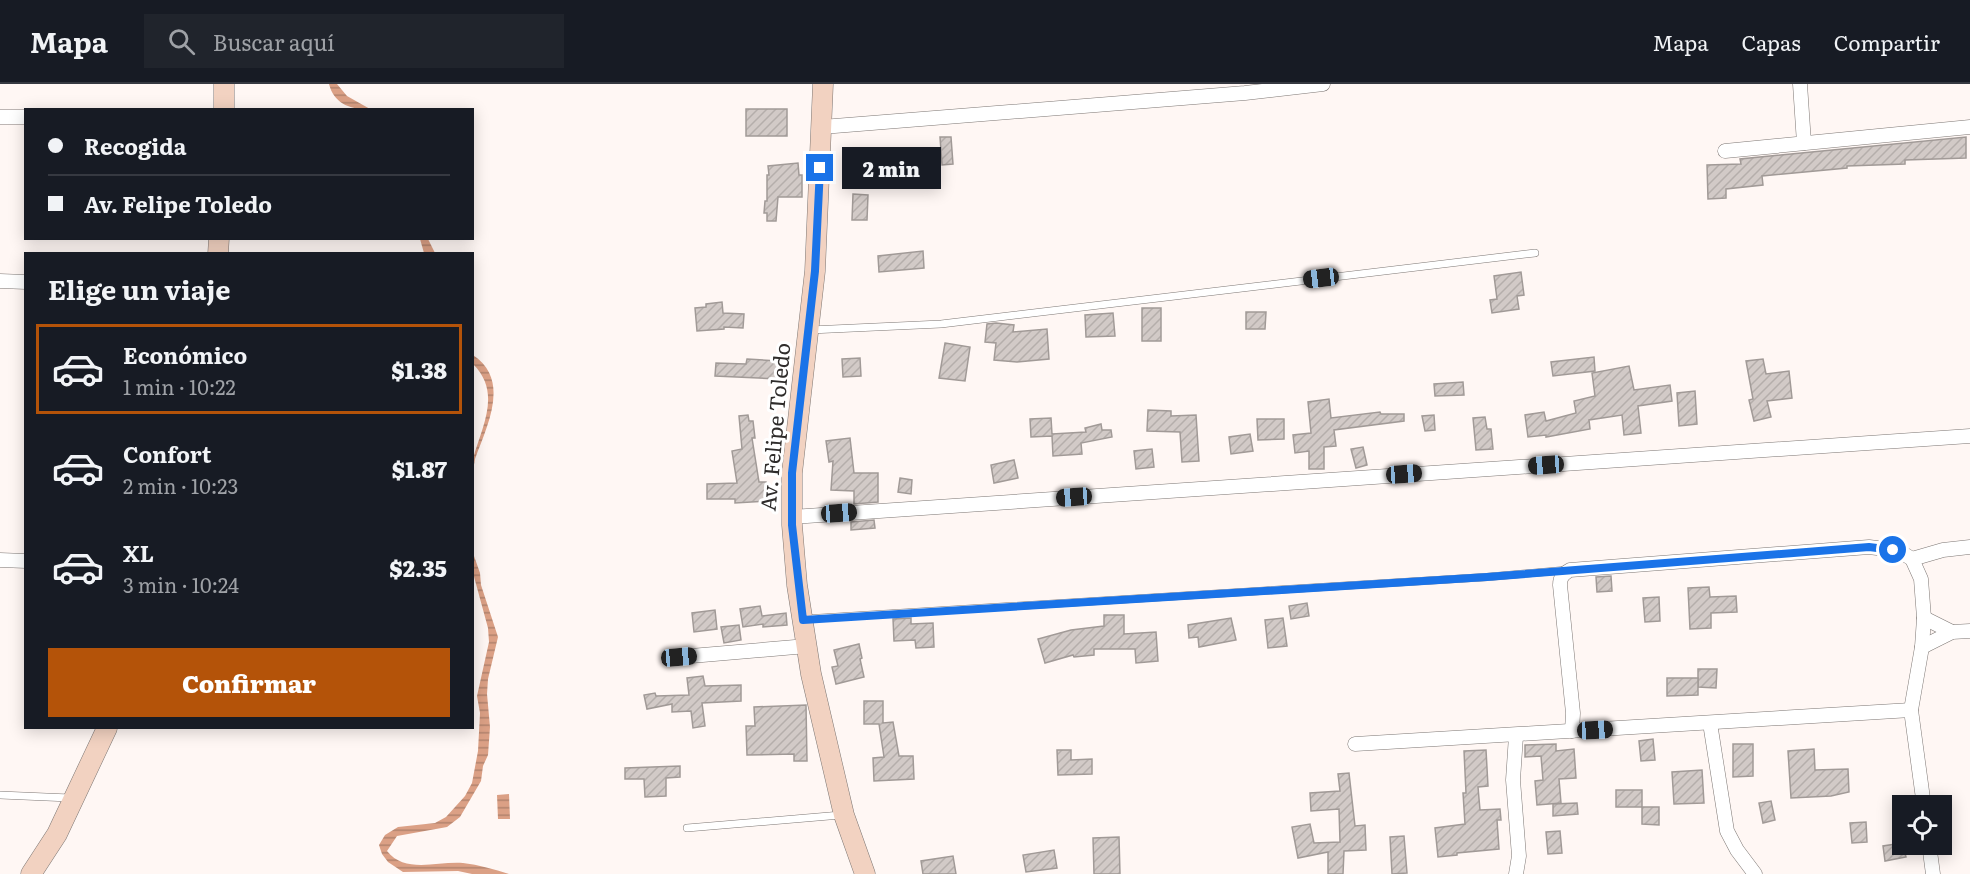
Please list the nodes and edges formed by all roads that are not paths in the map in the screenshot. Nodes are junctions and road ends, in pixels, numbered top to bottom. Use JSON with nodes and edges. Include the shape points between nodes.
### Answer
{"nodes":[{"id":1,"x":224,"y":84,"type":"edge"},
{"id":2,"x":823,"y":84,"type":"edge"},
{"id":3,"x":1323,"y":84,"type":"edge"},
{"id":4,"x":1800,"y":84,"type":"edge"},
{"id":5,"x":224,"y":108,"type":"edge"},
{"id":6,"x":0,"y":117,"type":"edge"},
{"id":7,"x":24,"y":117,"type":"edge"},
{"id":8,"x":822,"y":127,"type":"junction"},
{"id":9,"x":1970,"y":127,"type":"edge"},
{"id":10,"x":1804,"y":143,"type":"junction"},
{"id":11,"x":1725,"y":151,"type":"dead end"},
{"id":12,"x":1535,"y":253,"type":"dead end"},
{"id":13,"x":0,"y":281,"type":"edge"},
{"id":14,"x":24,"y":282,"type":"edge"},
{"id":15,"x":808,"y":330,"type":"junction"},
{"id":16,"x":1970,"y":436,"type":"edge"},
{"id":17,"x":792,"y":517,"type":"junction"},
{"id":18,"x":1970,"y":547,"type":"edge"},
{"id":19,"x":1912,"y":559,"type":"junction"},
{"id":20,"x":0,"y":560,"type":"edge"},
{"id":21,"x":24,"y":561,"type":"edge"},
{"id":22,"x":1570,"y":570,"type":"junction"},
{"id":23,"x":1924,"y":618,"type":"junction"},
{"id":24,"x":803,"y":620,"type":"junction"},
{"id":25,"x":1970,"y":631,"type":"edge"},
{"id":26,"x":1952,"y":632,"type":"junction"},
{"id":27,"x":807,"y":646,"type":"junction"},
{"id":28,"x":1922,"y":647,"type":"junction"},
{"id":29,"x":679,"y":657,"type":"dead end"},
{"id":30,"x":1911,"y":710,"type":"junction"},
{"id":31,"x":1710,"y":723,"type":"junction"},
{"id":32,"x":107,"y":729,"type":"edge"},
{"id":33,"x":1572,"y":731,"type":"junction"},
{"id":34,"x":1516,"y":735,"type":"junction"},
{"id":35,"x":1354,"y":744,"type":"dead end"},
{"id":36,"x":0,"y":795,"type":"edge"},
{"id":37,"x":1923,"y":795,"type":"edge"},
{"id":38,"x":73,"y":798,"type":"junction"},
{"id":39,"x":844,"y":815,"type":"junction"},
{"id":40,"x":687,"y":828,"type":"dead end"},
{"id":41,"x":1930,"y":855,"type":"edge"},
{"id":42,"x":31,"y":874,"type":"edge"},
{"id":43,"x":865,"y":874,"type":"edge"},
{"id":44,"x":1516,"y":874,"type":"edge"},
{"id":45,"x":1755,"y":874,"type":"edge"},
{"id":46,"x":1933,"y":874,"type":"edge"}],
"edges":[{"from":1,"to":5,"type":"main road"},
{"from":2,"to":8,"type":"main road","name":"Av. Felipe Toledo"},
{"from":3,"to":8,"type":"street"},
{"from":4,"to":10,"type":"street"},
{"from":6,"to":7,"type":"street"},
{"from":8,"to":15,"type":"main road","name":"Av. Felipe Toledo"},
{"from":9,"to":10,"type":"street"},
{"from":10,"to":11,"type":"street"},
{"from":12,"to":15,"type":"lane","via":[[941,324]]},
{"from":13,"to":14,"type":"street"},
{"from":15,"to":17,"type":"main road","name":"Av. Felipe Toledo","via":[[792,473]]},
{"from":16,"to":17,"type":"street"},
{"from":17,"to":24,"type":"main road","name":"Av. Felipe Toledo"},
{"from":18,"to":19,"type":"street"},
{"from":19,"to":22,"type":"street","via":[[1893,550],[1869,547]]},
{"from":19,"to":23,"type":"street","via":[[1921,579]]},
{"from":20,"to":21,"type":"street"},
{"from":22,"to":24,"type":"lane"},
{"from":22,"to":33,"type":"street","via":[[1560,579]]},
{"from":23,"to":26,"type":"street"},
{"from":23,"to":28,"type":"street"},
{"from":24,"to":27,"type":"main road","name":"Av. Felipe Toledo"},
{"from":25,"to":26,"type":"street"},
{"from":26,"to":28,"type":"street"},
{"from":27,"to":29,"type":"street"},
{"from":27,"to":39,"type":"main road","name":"Av. Felipe Toledo"},
{"from":28,"to":30,"type":"street"},
{"from":30,"to":31,"type":"street"},
{"from":30,"to":37,"type":"street"},
{"from":31,"to":33,"type":"street"},
{"from":31,"to":45,"type":"street","via":[[1727,831]]},
{"from":32,"to":38,"type":"main road"},
{"from":33,"to":34,"type":"street"},
{"from":34,"to":35,"type":"street"},
{"from":34,"to":44,"type":"street"},
{"from":36,"to":38,"type":"lane"},
{"from":38,"to":42,"type":"main road","via":[[57,834]]},
{"from":39,"to":40,"type":"lane"},
{"from":39,"to":43,"type":"main road","name":"Av. Felipe Toledo"},
{"from":41,"to":46,"type":"street"}]}
